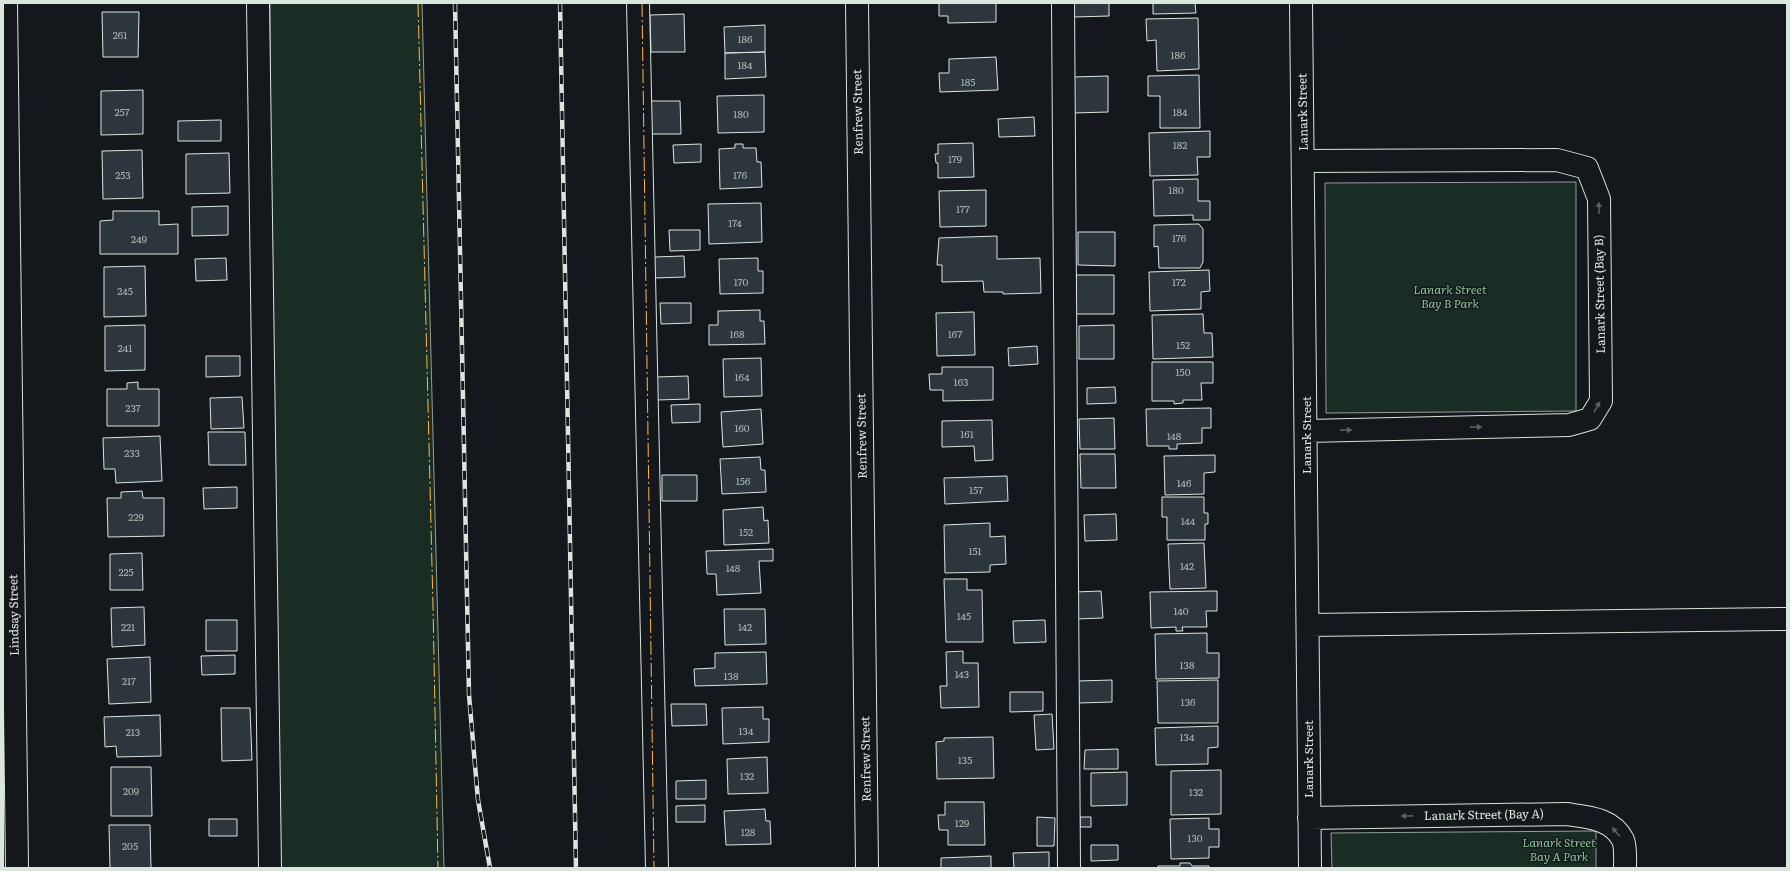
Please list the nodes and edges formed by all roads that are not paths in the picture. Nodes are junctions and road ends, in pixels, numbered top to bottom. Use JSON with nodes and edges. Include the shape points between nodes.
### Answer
{"nodes":[{"id":1,"x":6,"y":3,"type":"edge"},
{"id":2,"x":258,"y":3,"type":"edge"},
{"id":3,"x":638,"y":3,"type":"edge"},
{"id":4,"x":857,"y":3,"type":"edge"},
{"id":5,"x":1062,"y":3,"type":"edge"},
{"id":6,"x":1301,"y":3,"type":"edge"},
{"id":7,"x":1304,"y":161,"type":"junction"},
{"id":8,"x":1307,"y":431,"type":"junction"},
{"id":9,"x":1787,"y":619,"type":"edge"},
{"id":10,"x":1308,"y":625,"type":"junction"},
{"id":11,"x":1309,"y":818,"type":"junction"},
{"id":12,"x":17,"y":868,"type":"edge"},
{"id":13,"x":270,"y":868,"type":"edge"},
{"id":14,"x":657,"y":868,"type":"edge"},
{"id":15,"x":867,"y":868,"type":"edge"},
{"id":16,"x":1069,"y":868,"type":"edge"},
{"id":17,"x":1310,"y":868,"type":"edge"},
{"id":18,"x":1625,"y":868,"type":"edge"}],
"edges":[{"from":1,"to":12,"type":"street","name":"Lindsay Street"},
{"from":2,"to":13,"type":"street"},
{"from":3,"to":14,"type":"street"},
{"from":4,"to":15,"type":"street","name":"Renfrew Street"},
{"from":5,"to":16,"type":"street"},
{"from":6,"to":7,"type":"street","name":"Lanark Street"},
{"from":7,"to":8,"type":"street","name":"Lanark Street"},
{"from":8,"to":7,"type":"street","name":"Lanark Street (Bay B)","one_way":true,"via":[[1569,425],[1590,419],[1601,400],[1599,198],[1587,168],[1557,160]]},
{"from":8,"to":10,"type":"street","name":"Lanark Street"},
{"from":9,"to":10,"type":"street"},
{"from":10,"to":11,"type":"street","name":"Lanark Street"},
{"from":11,"to":17,"type":"street","name":"Lanark Street"},
{"from":18,"to":11,"type":"street","name":"Lanark Street (Bay A)","one_way":true,"via":[[1623,840],[1607,822],[1579,816],[1566,814]]}]}
